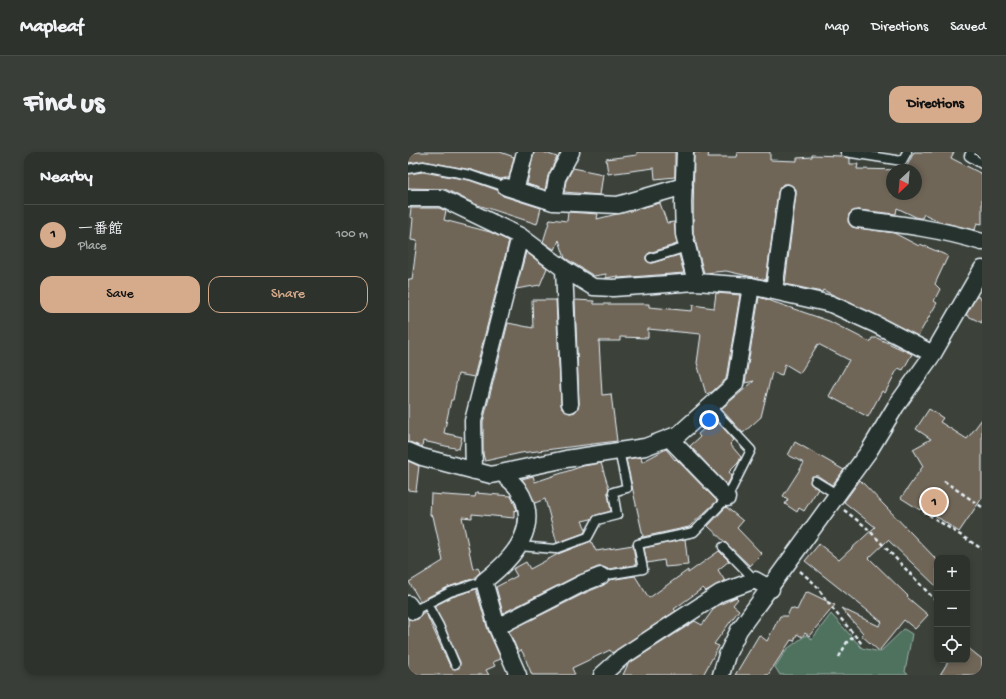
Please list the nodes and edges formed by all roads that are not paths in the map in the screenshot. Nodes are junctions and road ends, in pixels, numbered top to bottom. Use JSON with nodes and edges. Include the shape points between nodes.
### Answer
{"nodes":[{"id":1,"x":525,"y":152,"type":"edge"},
{"id":2,"x":571,"y":152,"type":"edge"},
{"id":3,"x":686,"y":152,"type":"edge"},
{"id":4,"x":845,"y":152,"type":"edge"},
{"id":5,"x":907,"y":152,"type":"edge"},
{"id":6,"x":971,"y":152,"type":"edge"},
{"id":7,"x":982,"y":164,"type":"edge"},
{"id":8,"x":408,"y":169,"type":"edge"},
{"id":9,"x":512,"y":185,"type":"junction"},
{"id":10,"x":684,"y":186,"type":"junction"},
{"id":11,"x":788,"y":193,"type":"dead end"},
{"id":12,"x":408,"y":198,"type":"edge"},
{"id":13,"x":553,"y":202,"type":"junction"},
{"id":14,"x":857,"y":219,"type":"dead end"},
{"id":15,"x":520,"y":236,"type":"junction"},
{"id":16,"x":982,"y":242,"type":"edge"},
{"id":17,"x":688,"y":247,"type":"junction"},
{"id":18,"x":651,"y":258,"type":"dead end"},
{"id":19,"x":564,"y":269,"type":"junction"},
{"id":20,"x":982,"y":269,"type":"edge"},
{"id":21,"x":696,"y":282,"type":"junction"},
{"id":22,"x":751,"y":286,"type":"junction"},
{"id":23,"x":774,"y":291,"type":"junction"},
{"id":24,"x":933,"y":354,"type":"junction"},
{"id":25,"x":570,"y":404,"type":"dead end"},
{"id":26,"x":711,"y":407,"type":"junction"},
{"id":27,"x":669,"y":438,"type":"junction"},
{"id":28,"x":408,"y":451,"type":"edge"},
{"id":29,"x":618,"y":451,"type":"junction"},
{"id":30,"x":474,"y":471,"type":"junction"},
{"id":31,"x":502,"y":474,"type":"junction"},
{"id":32,"x":815,"y":481,"type":"dead end"},
{"id":33,"x":727,"y":498,"type":"junction"},
{"id":34,"x":836,"y":499,"type":"junction"},
{"id":35,"x":519,"y":546,"type":"junction"},
{"id":36,"x":723,"y":547,"type":"dead end"},
{"id":37,"x":601,"y":576,"type":"joint"},
{"id":38,"x":755,"y":580,"type":"junction"},
{"id":39,"x":484,"y":581,"type":"junction"},
{"id":40,"x":771,"y":589,"type":"junction"},
{"id":41,"x":427,"y":604,"type":"junction"},
{"id":42,"x":410,"y":610,"type":"edge"},
{"id":43,"x":497,"y":627,"type":"junction"},
{"id":44,"x":455,"y":664,"type":"dead end"},
{"id":45,"x":518,"y":675,"type":"edge"},
{"id":46,"x":602,"y":675,"type":"edge"},
{"id":47,"x":721,"y":675,"type":"edge"}],
"edges":[{"from":1,"to":9,"type":"street"},
{"from":2,"to":13,"type":"street","via":[[557,178]]},
{"from":3,"to":10,"type":"street"},
{"from":4,"to":5,"type":"lane","via":[[902,160]]},
{"from":6,"to":7,"type":"lane","via":[[969,156]]},
{"from":8,"to":9,"type":"lane","via":[[423,166]]},
{"from":9,"to":13,"type":"street"},
{"from":10,"to":13,"type":"street","via":[[618,205]]},
{"from":10,"to":17,"type":"street","via":[[684,234]]},
{"from":11,"to":23,"type":"street"},
{"from":12,"to":15,"type":"street","via":[[441,198]]},
{"from":14,"to":16,"type":"street","via":[[908,225]]},
{"from":15,"to":19,"type":"street"},
{"from":15,"to":30,"type":"street","via":[[473,421]]},
{"from":17,"to":18,"type":"lane"},
{"from":17,"to":21,"type":"street"},
{"from":19,"to":21,"type":"street","via":[[593,287]]},
{"from":19,"to":25,"type":"street"},
{"from":20,"to":24,"type":"street"},
{"from":21,"to":22,"type":"street"},
{"from":22,"to":23,"type":"street"},
{"from":22,"to":26,"type":"street","via":[[735,384]]},
{"from":23,"to":24,"type":"street","via":[[831,304]]},
{"from":24,"to":34,"type":"street"},
{"from":26,"to":27,"type":"street","via":[[679,434]]},
{"from":26,"to":33,"type":"lane","via":[[751,450]]},
{"from":27,"to":29,"type":"street","via":[[645,447]]},
{"from":27,"to":33,"type":"street"},
{"from":28,"to":30,"type":"street"},
{"from":29,"to":31,"type":"street","via":[[566,459]]},
{"from":29,"to":35,"type":"lane","via":[[627,488],[613,492],[617,515],[597,520],[588,537],[554,549]]},
{"from":30,"to":31,"type":"street","via":[[491,475]]},
{"from":31,"to":35,"type":"street","via":[[518,488],[526,506],[528,527]]},
{"from":32,"to":34,"type":"lane"},
{"from":33,"to":37,"type":"lane","via":[[694,532],[638,544],[643,569]]},
{"from":34,"to":40,"type":"street"},
{"from":35,"to":39,"type":"street","via":[[503,567]]},
{"from":36,"to":38,"type":"lane"},
{"from":37,"to":43,"type":"street"},
{"from":38,"to":40,"type":"street"},
{"from":38,"to":46,"type":"street","via":[[720,593],[622,657]]},
{"from":39,"to":41,"type":"lane","via":[[450,592]]},
{"from":39,"to":43,"type":"street"},
{"from":40,"to":47,"type":"street","via":[[739,630]]},
{"from":41,"to":42,"type":"lane"},
{"from":41,"to":44,"type":"lane"},
{"from":43,"to":45,"type":"street"}]}
